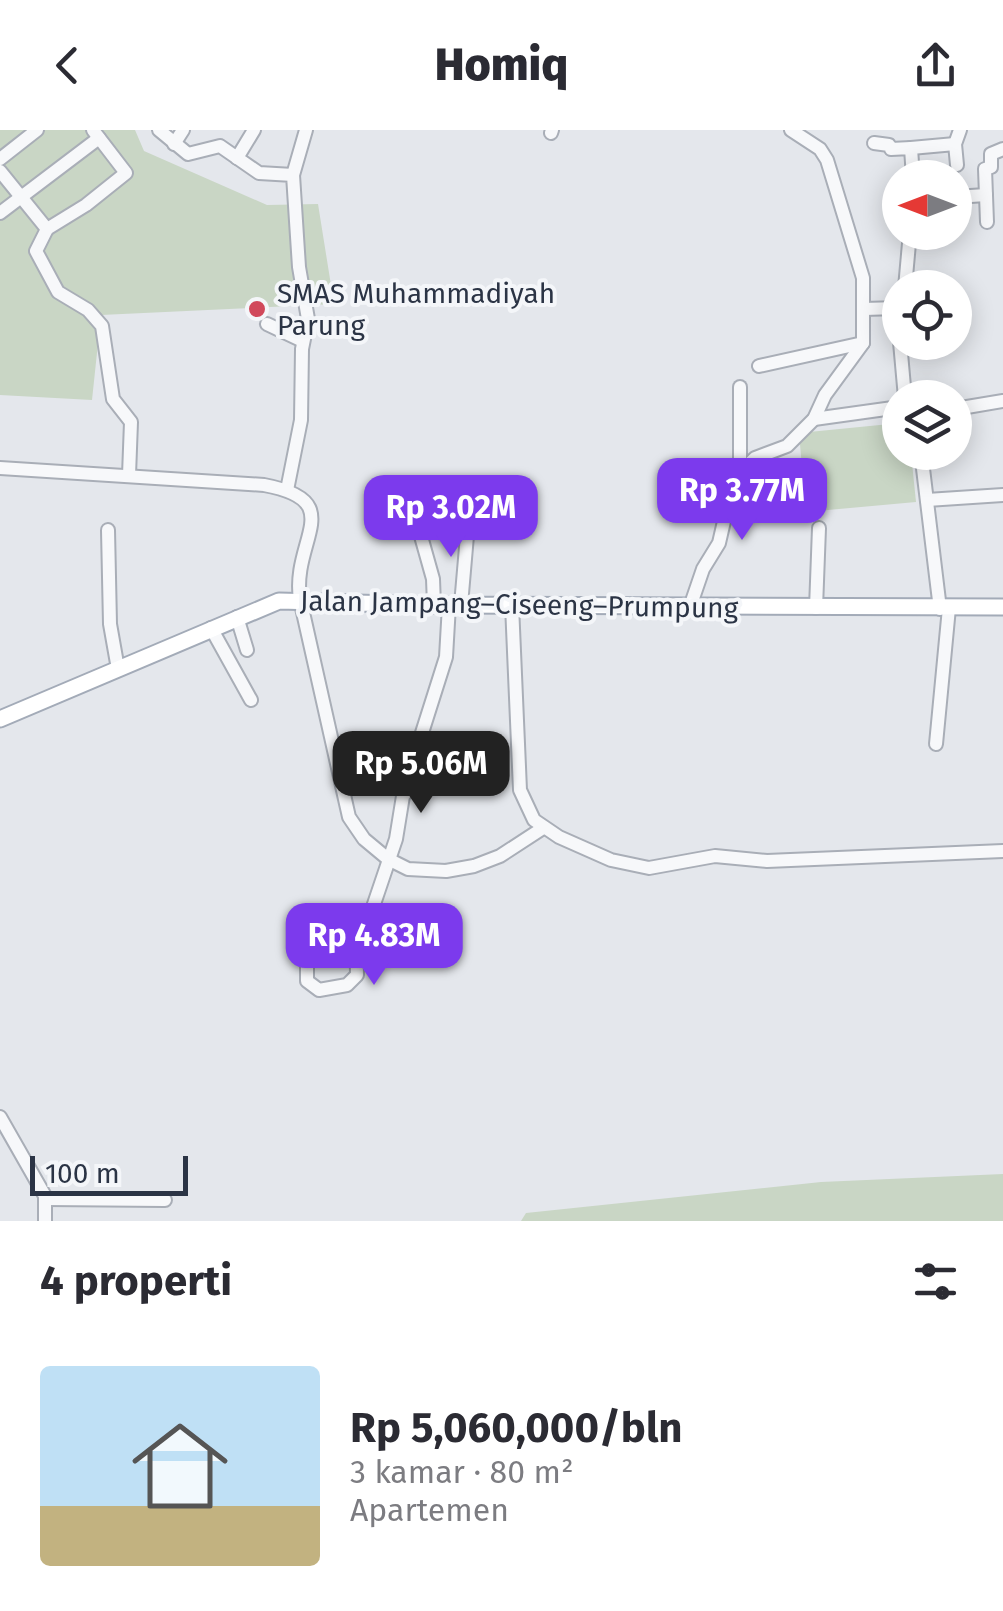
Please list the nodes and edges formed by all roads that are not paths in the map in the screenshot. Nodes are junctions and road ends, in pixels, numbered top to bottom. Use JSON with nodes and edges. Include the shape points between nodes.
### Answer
{"nodes":[{"id":1,"x":38,"y":130,"type":"edge"},
{"id":2,"x":158,"y":130,"type":"edge"},
{"id":3,"x":183,"y":130,"type":"edge"},
{"id":4,"x":254,"y":130,"type":"edge"},
{"id":5,"x":306,"y":130,"type":"edge"},
{"id":6,"x":791,"y":130,"type":"edge"},
{"id":7,"x":960,"y":130,"type":"edge"},
{"id":8,"x":96,"y":134,"type":"edge"},
{"id":9,"x":874,"y":143,"type":"dead end"},
{"id":10,"x":174,"y":144,"type":"junction"},
{"id":11,"x":955,"y":144,"type":"junction"},
{"id":12,"x":912,"y":148,"type":"junction"},
{"id":13,"x":1003,"y":149,"type":"edge"},
{"id":14,"x":0,"y":158,"type":"edge"},
{"id":15,"x":237,"y":158,"type":"junction"},
{"id":16,"x":913,"y":160,"type":"edge"},
{"id":17,"x":957,"y":160,"type":"edge"},
{"id":18,"x":0,"y":171,"type":"edge"},
{"id":19,"x":293,"y":176,"type":"junction"},
{"id":20,"x":986,"y":195,"type":"junction"},
{"id":21,"x":20,"y":196,"type":"junction"},
{"id":22,"x":972,"y":196,"type":"edge"},
{"id":23,"x":0,"y":213,"type":"edge"},
{"id":24,"x":986,"y":222,"type":"dead end"},
{"id":25,"x":47,"y":229,"type":"junction"},
{"id":26,"x":882,"y":307,"type":"edge"},
{"id":27,"x":864,"y":310,"type":"junction"},
{"id":28,"x":267,"y":324,"type":"dead end"},
{"id":29,"x":303,"y":341,"type":"junction"},
{"id":30,"x":863,"y":343,"type":"junction"},
{"id":31,"x":759,"y":366,"type":"dead end"},
{"id":32,"x":740,"y":387,"type":"dead end"},
{"id":33,"x":1003,"y":401,"type":"edge"},
{"id":34,"x":972,"y":406,"type":"edge"},
{"id":35,"x":882,"y":410,"type":"edge"},
{"id":36,"x":814,"y":419,"type":"junction"},
{"id":37,"x":0,"y":468,"type":"edge"},
{"id":38,"x":740,"y":470,"type":"junction"},
{"id":39,"x":923,"y":470,"type":"edge"},
{"id":40,"x":128,"y":475,"type":"junction"},
{"id":41,"x":287,"y":490,"type":"junction"},
{"id":42,"x":1003,"y":495,"type":"edge"},
{"id":43,"x":927,"y":500,"type":"junction"},
{"id":44,"x":470,"y":501,"type":"dead end"},
{"id":45,"x":819,"y":528,"type":"dead end"},
{"id":46,"x":419,"y":529,"type":"dead end"},
{"id":47,"x":108,"y":530,"type":"dead end"},
{"id":48,"x":300,"y":599,"type":"junction"},
{"id":49,"x":448,"y":605,"type":"junction"},
{"id":50,"x":512,"y":605,"type":"junction"},
{"id":51,"x":690,"y":607,"type":"junction"},
{"id":52,"x":1003,"y":607,"type":"edge"},
{"id":53,"x":816,"y":608,"type":"junction"},
{"id":54,"x":944,"y":609,"type":"junction"},
{"id":55,"x":237,"y":617,"type":"junction"},
{"id":56,"x":211,"y":628,"type":"junction"},
{"id":57,"x":247,"y":650,"type":"dead end"},
{"id":58,"x":118,"y":669,"type":"junction"},
{"id":59,"x":251,"y":700,"type":"dead end"},
{"id":60,"x":0,"y":719,"type":"edge"},
{"id":61,"x":936,"y":744,"type":"dead end"},
{"id":62,"x":542,"y":828,"type":"junction"},
{"id":63,"x":1003,"y":851,"type":"edge"},
{"id":64,"x":388,"y":859,"type":"junction"},
{"id":65,"x":306,"y":962,"type":"dead end"},
{"id":66,"x":0,"y":1117,"type":"edge"},
{"id":67,"x":46,"y":1198,"type":"junction"},
{"id":68,"x":165,"y":1200,"type":"dead end"},
{"id":69,"x":46,"y":1221,"type":"edge"}],
"edges":[{"from":1,"to":14,"type":"street"},
{"from":2,"to":10,"type":"street"},
{"from":3,"to":10,"type":"street"},
{"from":4,"to":15,"type":"street"},
{"from":5,"to":19,"type":"street"},
{"from":6,"to":27,"type":"street","via":[[828,160],[856,247]]},
{"from":7,"to":11,"type":"street"},
{"from":8,"to":21,"type":"street"},
{"from":8,"to":25,"type":"street","via":[[126,172]]},
{"from":9,"to":12,"type":"street"},
{"from":10,"to":15,"type":"street","via":[[192,154],[220,146]]},
{"from":11,"to":12,"type":"street"},
{"from":11,"to":17,"type":"street"},
{"from":12,"to":16,"type":"street"},
{"from":13,"to":20,"type":"street","via":[[991,154],[985,169]]},
{"from":15,"to":19,"type":"street","via":[[266,175]]},
{"from":18,"to":21,"type":"street"},
{"from":19,"to":29,"type":"street","via":[[308,312]]},
{"from":20,"to":22,"type":"street"},
{"from":20,"to":24,"type":"street"},
{"from":21,"to":23,"type":"street"},
{"from":21,"to":25,"type":"street"},
{"from":25,"to":40,"type":"street","via":[[36,251],[49,278],[102,326],[113,399],[131,422]]},
{"from":26,"to":27,"type":"street"},
{"from":27,"to":30,"type":"street"},
{"from":28,"to":29,"type":"street"},
{"from":29,"to":41,"type":"street","via":[[301,420]]},
{"from":30,"to":31,"type":"street"},
{"from":30,"to":36,"type":"street"},
{"from":32,"to":38,"type":"street"},
{"from":33,"to":34,"type":"street"},
{"from":35,"to":36,"type":"street"},
{"from":36,"to":38,"type":"street","via":[[787,446]]},
{"from":37,"to":40,"type":"street"},
{"from":38,"to":51,"type":"street","via":[[729,487],[720,544]]},
{"from":39,"to":43,"type":"street"},
{"from":40,"to":41,"type":"street"},
{"from":41,"to":48,"type":"street","via":[[312,506],[314,518],[298,572]]},
{"from":42,"to":43,"type":"street"},
{"from":43,"to":54,"type":"street"},
{"from":44,"to":49,"type":"street"},
{"from":45,"to":53,"type":"street"},
{"from":46,"to":49,"type":"street"},
{"from":47,"to":58,"type":"street"},
{"from":48,"to":49,"type":"main road","name":"Jalan Jampang–Ciseeng–Prumpung"},
{"from":48,"to":55,"type":"main road","name":"Jalan Jampang–Ciseeng–Prumpung"},
{"from":48,"to":64,"type":"street","via":[[349,817]]},
{"from":49,"to":50,"type":"main road","name":"Jalan Jampang–Ciseeng–Prumpung"},
{"from":49,"to":64,"type":"street","via":[[444,670]]},
{"from":50,"to":51,"type":"main road","name":"Jalan Jampang–Ciseeng–Prumpung"},
{"from":50,"to":62,"type":"street","via":[[520,790]]},
{"from":51,"to":53,"type":"main road","name":"Jalan Jampang–Ciseeng–Prumpung"},
{"from":52,"to":54,"type":"main road","name":"Jalan Jampang–Ciseeng–Prumpung"},
{"from":53,"to":54,"type":"main road","name":"Jalan Jampang–Ciseeng–Prumpung"},
{"from":54,"to":61,"type":"street"},
{"from":55,"to":56,"type":"main road","name":"Jalan Jampang–Ciseeng–Prumpung"},
{"from":55,"to":57,"type":"street"},
{"from":56,"to":58,"type":"main road","name":"Jalan Jampang–Ciseeng–Prumpung"},
{"from":56,"to":59,"type":"street"},
{"from":58,"to":60,"type":"main road","name":"Jalan Jampang–Ciseeng–Prumpung"},
{"from":62,"to":63,"type":"street","via":[[611,860],[649,868],[716,856],[767,861]]},
{"from":62,"to":64,"type":"street","via":[[474,866],[419,871]]},
{"from":64,"to":65,"type":"street","via":[[373,907],[356,924],[354,978],[314,989]]},
{"from":66,"to":67,"type":"street"},
{"from":67,"to":68,"type":"street"},
{"from":67,"to":69,"type":"street"}]}
